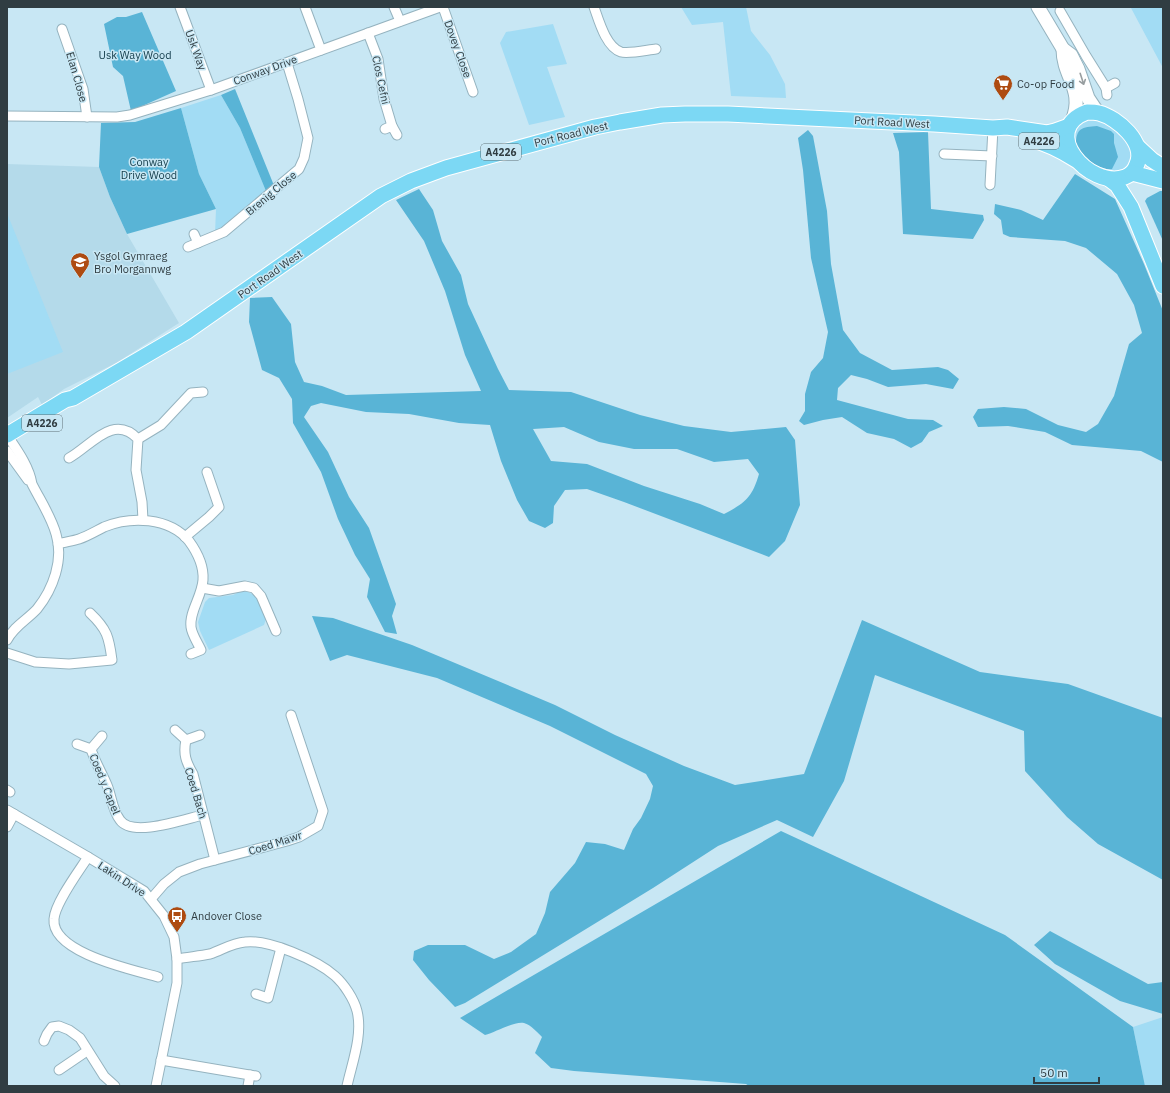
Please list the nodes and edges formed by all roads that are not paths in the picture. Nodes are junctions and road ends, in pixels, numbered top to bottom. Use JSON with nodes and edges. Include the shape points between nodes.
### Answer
{"nodes":[{"id":1,"x":305,"y":7,"type":"edge"},
{"id":2,"x":394,"y":7,"type":"edge"},
{"id":3,"x":440,"y":7,"type":"edge"},
{"id":4,"x":443,"y":7,"type":"edge"},
{"id":5,"x":594,"y":7,"type":"edge"},
{"id":6,"x":1038,"y":7,"type":"edge"},
{"id":7,"x":183,"y":8,"type":"edge"},
{"id":8,"x":400,"y":21,"type":"junction"},
{"id":9,"x":1049,"y":27,"type":"junction"},
{"id":10,"x":62,"y":29,"type":"dead end"},
{"id":11,"x":368,"y":33,"type":"junction"},
{"id":12,"x":656,"y":49,"type":"dead end"},
{"id":13,"x":1063,"y":49,"type":"junction"},
{"id":14,"x":321,"y":50,"type":"junction"},
{"id":15,"x":287,"y":63,"type":"junction"},
{"id":16,"x":1115,"y":83,"type":"dead end"},
{"id":17,"x":211,"y":90,"type":"junction"},
{"id":18,"x":474,"y":92,"type":"dead end"},
{"id":19,"x":1098,"y":113,"type":"junction"},
{"id":20,"x":7,"y":116,"type":"edge"},
{"id":21,"x":87,"y":117,"type":"junction"},
{"id":22,"x":1070,"y":124,"type":"junction"},
{"id":23,"x":993,"y":128,"type":"junction"},
{"id":24,"x":397,"y":135,"type":"dead end"},
{"id":25,"x":1138,"y":147,"type":"junction"},
{"id":26,"x":944,"y":154,"type":"dead end"},
{"id":27,"x":992,"y":156,"type":"junction"},
{"id":28,"x":1080,"y":163,"type":"junction"},
{"id":29,"x":1163,"y":167,"type":"edge"},
{"id":30,"x":1131,"y":174,"type":"junction"},
{"id":31,"x":1109,"y":179,"type":"junction"},
{"id":32,"x":1163,"y":181,"type":"edge"},
{"id":33,"x":990,"y":185,"type":"dead end"},
{"id":34,"x":1131,"y":207,"type":"junction"},
{"id":35,"x":194,"y":234,"type":"dead end"},
{"id":36,"x":198,"y":243,"type":"junction"},
{"id":37,"x":188,"y":247,"type":"dead end"},
{"id":38,"x":1163,"y":286,"type":"edge"},
{"id":39,"x":203,"y":392,"type":"dead end"},
{"id":40,"x":138,"y":439,"type":"junction"},
{"id":41,"x":8,"y":442,"type":"edge"},
{"id":42,"x":69,"y":458,"type":"dead end"},
{"id":43,"x":207,"y":472,"type":"dead end"},
{"id":44,"x":143,"y":520,"type":"junction"},
{"id":45,"x":185,"y":537,"type":"junction"},
{"id":46,"x":58,"y":544,"type":"junction"},
{"id":47,"x":202,"y":588,"type":"junction"},
{"id":48,"x":90,"y":613,"type":"dead end"},
{"id":49,"x":276,"y":632,"type":"dead end"},
{"id":50,"x":7,"y":640,"type":"edge"},
{"id":51,"x":7,"y":653,"type":"edge"},
{"id":52,"x":191,"y":654,"type":"dead end"},
{"id":53,"x":291,"y":715,"type":"dead end"},
{"id":54,"x":175,"y":730,"type":"dead end"},
{"id":55,"x":200,"y":735,"type":"dead end"},
{"id":56,"x":102,"y":736,"type":"dead end"},
{"id":57,"x":186,"y":740,"type":"junction"},
{"id":58,"x":77,"y":744,"type":"dead end"},
{"id":59,"x":91,"y":749,"type":"junction"},
{"id":60,"x":11,"y":812,"type":"edge"},
{"id":61,"x":202,"y":815,"type":"junction"},
{"id":62,"x":7,"y":827,"type":"edge"},
{"id":63,"x":88,"y":857,"type":"junction"},
{"id":64,"x":215,"y":860,"type":"junction"},
{"id":65,"x":151,"y":899,"type":"junction"},
{"id":66,"x":281,"y":948,"type":"junction"},
{"id":67,"x":177,"y":959,"type":"junction"},
{"id":68,"x":158,"y":977,"type":"dead end"},
{"id":69,"x":256,"y":994,"type":"dead end"},
{"id":70,"x":44,"y":1041,"type":"dead end"},
{"id":71,"x":87,"y":1051,"type":"junction"},
{"id":72,"x":161,"y":1060,"type":"junction"},
{"id":73,"x":59,"y":1070,"type":"dead end"},
{"id":74,"x":115,"y":1086,"type":"edge"},
{"id":75,"x":156,"y":1086,"type":"edge"},
{"id":76,"x":248,"y":1086,"type":"edge"},
{"id":77,"x":347,"y":1086,"type":"edge"}],
"edges":[{"from":1,"to":14,"type":"street"},
{"from":2,"to":8,"type":"street"},
{"from":3,"to":8,"type":"street","name":"Conway Drive"},
{"from":4,"to":18,"type":"street","name":"Dovey Close"},
{"from":5,"to":12,"type":"street","via":[[601,28],[613,48],[622,52]]},
{"from":6,"to":9,"type":"main road"},
{"from":7,"to":17,"type":"street","name":"Usk Way"},
{"from":8,"to":11,"type":"street","name":"Conway Drive"},
{"from":9,"to":13,"type":"main road"},
{"from":9,"to":16,"type":"street","via":[[1062,15],[1106,92]]},
{"from":10,"to":21,"type":"street","name":"Elan Close","via":[[83,89]]},
{"from":11,"to":14,"type":"street","name":"Conway Drive"},
{"from":11,"to":24,"type":"street","name":"Clos Cefni","via":[[378,59],[389,128]]},
{"from":13,"to":19,"type":"main road","one_way":true,"via":[[1071,55],[1088,98]]},
{"from":13,"to":22,"type":"main road","via":[[1063,60],[1073,83],[1077,106]]},
{"from":14,"to":15,"type":"street","name":"Conway Drive"},
{"from":15,"to":17,"type":"street","name":"Conway Drive"},
{"from":15,"to":36,"type":"street","name":"Brenig Close","via":[[308,138],[299,169],[224,232]]},
{"from":17,"to":21,"type":"street","name":"Conway Drive","via":[[130,116]]},
{"from":19,"to":22,"type":"main road","via":[[1087,112],[1079,115]]},
{"from":19,"to":25,"type":"main road","via":[[1119,124],[1131,135]]},
{"from":20,"to":21,"type":"street","name":"Elan Close"},
{"from":22,"to":23,"type":"main road","name":"Port Road West","number":"A4226","via":[[1047,133],[1007,127]]},
{"from":22,"to":28,"type":"main road","via":[[1068,147]]},
{"from":23,"to":27,"type":"street"},
{"from":23,"to":28,"type":"main road","name":"Port Road West","number":"A4226","via":[[1006,134],[1045,143]]},
{"from":23,"to":41,"type":"main road","name":"Port Road West","number":"A4226","via":[[736,114],[686,114],[638,118],[595,127],[452,166],[411,181],[381,196],[186,332],[73,398],[69,405]]},
{"from":25,"to":29,"type":"main road"},
{"from":25,"to":30,"type":"main road","via":[[1138,160]]},
{"from":26,"to":27,"type":"street"},
{"from":27,"to":33,"type":"street"},
{"from":28,"to":31,"type":"main road","via":[[1093,173]]},
{"from":30,"to":31,"type":"main road"},
{"from":30,"to":32,"type":"main road"},
{"from":30,"to":34,"type":"main road"},
{"from":31,"to":34,"type":"main road","via":[[1120,188]]},
{"from":34,"to":38,"type":"main road"},
{"from":35,"to":36,"type":"street"},
{"from":36,"to":37,"type":"street","name":"Brenig Close"},
{"from":39,"to":40,"type":"street","via":[[191,393],[161,425]]},
{"from":40,"to":42,"type":"street","via":[[124,430],[112,430],[100,435]]},
{"from":40,"to":44,"type":"street","via":[[136,470]]},
{"from":41,"to":46,"type":"street","via":[[31,477],[32,484],[53,524]]},
{"from":43,"to":45,"type":"street","via":[[219,507]]},
{"from":44,"to":45,"type":"street","via":[[169,526]]},
{"from":44,"to":46,"type":"street","via":[[123,521],[80,539]]},
{"from":45,"to":47,"type":"street","via":[[201,562]]},
{"from":46,"to":50,"type":"street","via":[[56,575],[50,589],[36,609],[19,624]]},
{"from":47,"to":49,"type":"street","via":[[218,591],[245,586],[254,588],[261,596]]},
{"from":47,"to":52,"type":"street","via":[[191,628],[201,650]]},
{"from":48,"to":51,"type":"street","via":[[105,630],[110,642],[112,660],[69,664],[35,662]]},
{"from":53,"to":64,"type":"street","name":"Coed Mawr","via":[[323,811],[318,826],[288,841]]},
{"from":54,"to":57,"type":"street"},
{"from":55,"to":57,"type":"street"},
{"from":56,"to":59,"type":"street","name":"Coed y Capel"},
{"from":57,"to":61,"type":"street","name":"Coed Bach","via":[[184,749],[193,774]]},
{"from":58,"to":59,"type":"street"},
{"from":59,"to":61,"type":"street","name":"Coed y Capel","via":[[120,822],[130,827],[142,828]]},
{"from":60,"to":62,"type":"street"},
{"from":60,"to":63,"type":"street","name":"Lakin Drive"},
{"from":61,"to":64,"type":"street","name":"Coed Bach"},
{"from":63,"to":65,"type":"street","name":"Lakin Drive","via":[[144,891]]},
{"from":63,"to":68,"type":"street","via":[[59,904],[54,918],[55,928],[67,943],[86,954]]},
{"from":64,"to":65,"type":"street","name":"Coed Mawr","via":[[179,872]]},
{"from":65,"to":67,"type":"street","name":"Lakin Drive","via":[[164,916],[174,938]]},
{"from":66,"to":67,"type":"street","via":[[245,942],[233,944],[211,954]]},
{"from":66,"to":69,"type":"street","via":[[268,998]]},
{"from":66,"to":77,"type":"street","via":[[327,970],[342,984],[354,1002],[358,1015],[358,1033]]},
{"from":67,"to":72,"type":"street","name":"Lakin Drive","via":[[176,983]]},
{"from":70,"to":71,"type":"street","via":[[52,1027],[59,1026],[80,1038]]},
{"from":71,"to":73,"type":"street"},
{"from":71,"to":74,"type":"street","via":[[104,1076]]},
{"from":72,"to":75,"type":"street","name":"Lakin Drive"},
{"from":72,"to":76,"type":"street","via":[[253,1075]]}]}
